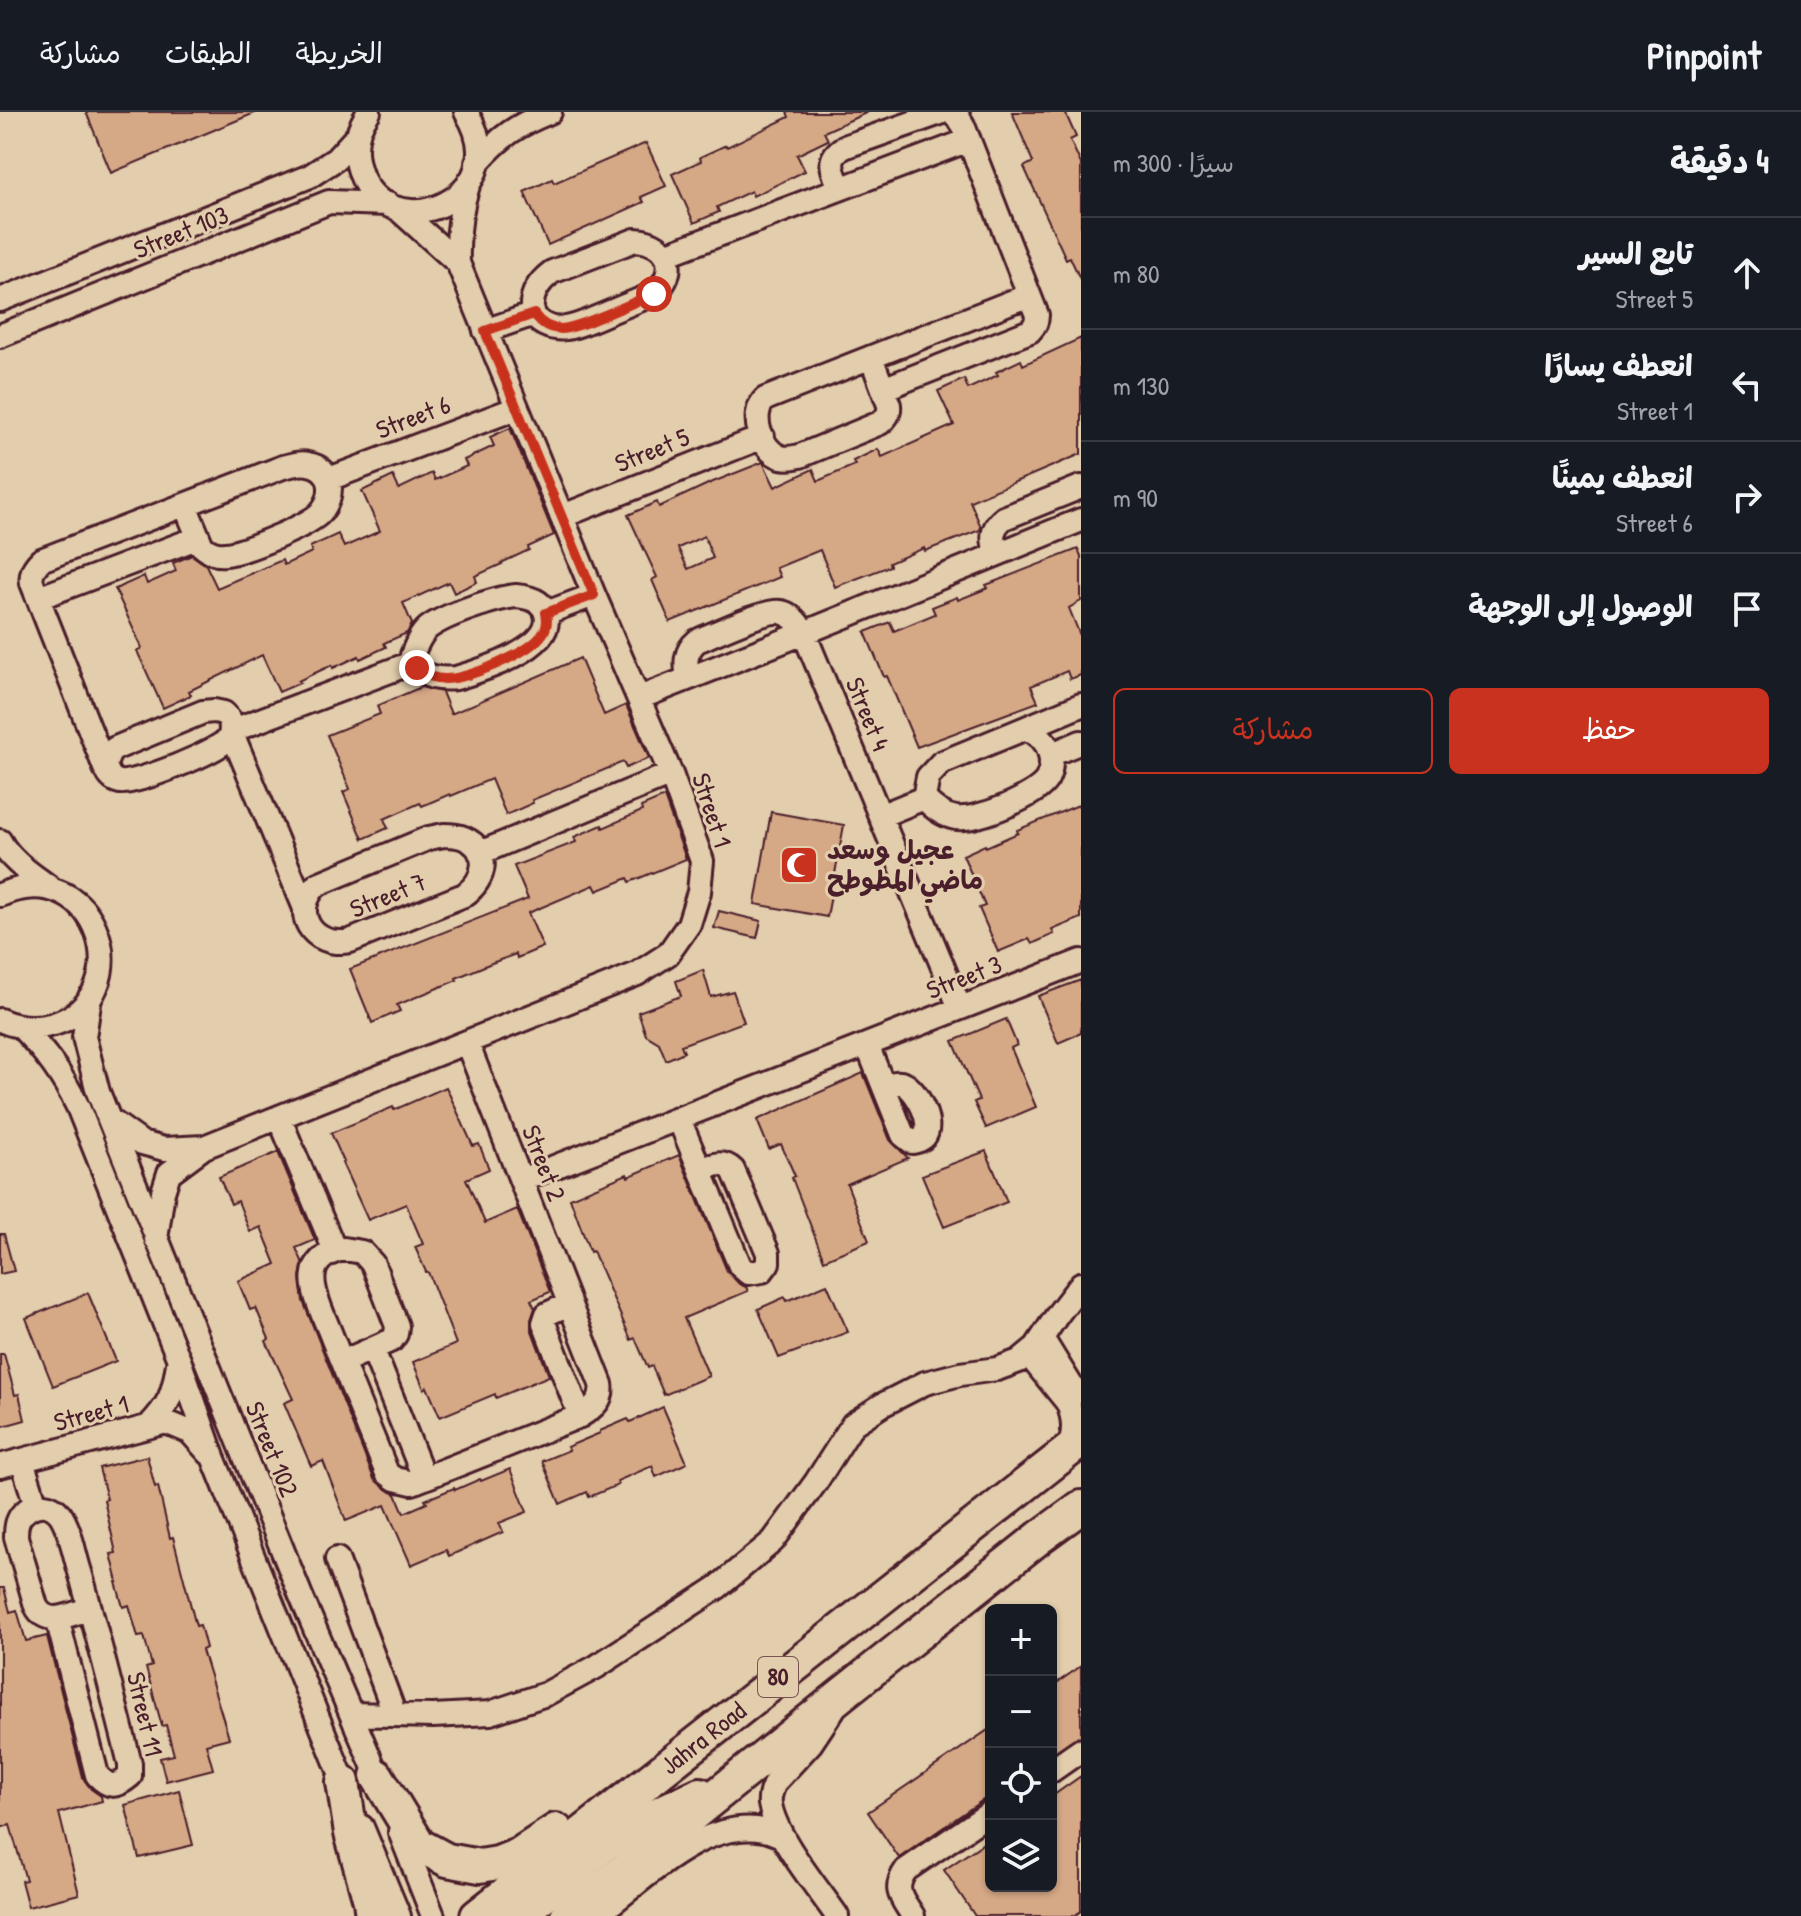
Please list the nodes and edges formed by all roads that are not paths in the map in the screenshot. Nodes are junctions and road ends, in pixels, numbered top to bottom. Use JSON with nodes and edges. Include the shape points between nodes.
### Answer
{"nodes":[{"id":1,"x":466,"y":112,"type":"edge"},
{"id":2,"x":550,"y":112,"type":"edge"},
{"id":3,"x":943,"y":112,"type":"edge"},
{"id":4,"x":951,"y":112,"type":"edge"},
{"id":5,"x":365,"y":118,"type":"edge"},
{"id":6,"x":969,"y":140,"type":"junction"},
{"id":7,"x":473,"y":172,"type":"junction"},
{"id":8,"x":840,"y":188,"type":"junction"},
{"id":9,"x":393,"y":206,"type":"junction"},
{"id":10,"x":665,"y":255,"type":"junction"},
{"id":11,"x":458,"y":263,"type":"junction"},
{"id":12,"x":1029,"y":295,"type":"junction"},
{"id":13,"x":0,"y":300,"type":"edge"},
{"id":14,"x":534,"y":314,"type":"junction"},
{"id":15,"x":485,"y":331,"type":"junction"},
{"id":16,"x":0,"y":336,"type":"edge"},
{"id":17,"x":871,"y":357,"type":"junction"},
{"id":18,"x":883,"y":389,"type":"junction"},
{"id":19,"x":517,"y":408,"type":"junction"},
{"id":20,"x":763,"y":437,"type":"junction"},
{"id":21,"x":329,"y":479,"type":"junction"},
{"id":22,"x":1081,"y":487,"type":"edge"},
{"id":23,"x":185,"y":505,"type":"junction"},
{"id":24,"x":563,"y":516,"type":"junction"},
{"id":25,"x":1081,"y":520,"type":"edge"},
{"id":26,"x":197,"y":538,"type":"junction"},
{"id":27,"x":997,"y":554,"type":"junction"},
{"id":28,"x":594,"y":595,"type":"junction"},
{"id":29,"x":38,"y":598,"type":"junction"},
{"id":30,"x":546,"y":613,"type":"junction"},
{"id":31,"x":804,"y":633,"type":"junction"},
{"id":32,"x":414,"y":662,"type":"junction"},
{"id":33,"x":688,"y":678,"type":"junction"},
{"id":34,"x":639,"y":698,"type":"junction"},
{"id":35,"x":1081,"y":705,"type":"edge"},
{"id":36,"x":1026,"y":728,"type":"junction"},
{"id":37,"x":231,"y":731,"type":"junction"},
{"id":38,"x":1081,"y":742,"type":"edge"},
{"id":39,"x":1050,"y":755,"type":"junction"},
{"id":40,"x":105,"y":768,"type":"junction"},
{"id":41,"x":671,"y":774,"type":"junction"},
{"id":42,"x":924,"y":798,"type":"junction"},
{"id":43,"x":880,"y":816,"type":"junction"},
{"id":44,"x":0,"y":841,"type":"edge"},
{"id":45,"x":480,"y":853,"type":"junction"},
{"id":46,"x":54,"y":891,"type":"junction"},
{"id":47,"x":0,"y":895,"type":"edge"},
{"id":48,"x":304,"y":906,"type":"junction"},
{"id":49,"x":1081,"y":961,"type":"edge"},
{"id":50,"x":90,"y":997,"type":"junction"},
{"id":51,"x":960,"y":1008,"type":"junction"},
{"id":52,"x":10,"y":1024,"type":"edge"},
{"id":53,"x":467,"y":1043,"type":"junction"},
{"id":54,"x":867,"y":1045,"type":"junction"},
{"id":55,"x":884,"y":1087,"type":"dead end"},
{"id":56,"x":279,"y":1117,"type":"junction"},
{"id":57,"x":109,"y":1119,"type":"junction"},
{"id":58,"x":679,"y":1119,"type":"junction"},
{"id":59,"x":204,"y":1147,"type":"junction"},
{"id":60,"x":700,"y":1170,"type":"dead end"},
{"id":61,"x":521,"y":1180,"type":"junction"},
{"id":62,"x":156,"y":1239,"type":"junction"},
{"id":63,"x":335,"y":1251,"type":"junction"},
{"id":64,"x":1081,"y":1284,"type":"edge"},
{"id":65,"x":569,"y":1304,"type":"junction"},
{"id":66,"x":1035,"y":1346,"type":"junction"},
{"id":67,"x":373,"y":1350,"type":"junction"},
{"id":68,"x":179,"y":1360,"type":"junction"},
{"id":69,"x":342,"y":1362,"type":"junction"},
{"id":70,"x":1081,"y":1397,"type":"edge"},
{"id":71,"x":580,"y":1416,"type":"junction"},
{"id":72,"x":149,"y":1426,"type":"junction"},
{"id":73,"x":1074,"y":1446,"type":"edge"},
{"id":74,"x":213,"y":1457,"type":"junction"},
{"id":75,"x":22,"y":1461,"type":"junction"},
{"id":76,"x":0,"y":1466,"type":"edge"},
{"id":77,"x":424,"y":1478,"type":"junction"},
{"id":78,"x":36,"y":1505,"type":"junction"},
{"id":79,"x":1081,"y":1507,"type":"edge"},
{"id":80,"x":337,"y":1559,"type":"dead end"},
{"id":81,"x":90,"y":1608,"type":"junction"},
{"id":82,"x":57,"y":1618,"type":"junction"},
{"id":83,"x":329,"y":1662,"type":"junction"},
{"id":84,"x":300,"y":1673,"type":"junction"},
{"id":85,"x":757,"y":1694,"type":"junction"},
{"id":86,"x":841,"y":1695,"type":"junction"},
{"id":87,"x":351,"y":1714,"type":"junction"},
{"id":88,"x":395,"y":1715,"type":"junction"},
{"id":89,"x":1081,"y":1750,"type":"edge"},
{"id":90,"x":1057,"y":1767,"type":"edge"},
{"id":91,"x":745,"y":1773,"type":"junction"},
{"id":92,"x":377,"y":1776,"type":"junction"},
{"id":93,"x":343,"y":1782,"type":"junction"},
{"id":94,"x":985,"y":1816,"type":"edge"},
{"id":95,"x":782,"y":1836,"type":"junction"},
{"id":96,"x":372,"y":1916,"type":"edge"},
{"id":97,"x":399,"y":1916,"type":"edge"},
{"id":98,"x":433,"y":1916,"type":"edge"},
{"id":99,"x":477,"y":1916,"type":"edge"},
{"id":100,"x":518,"y":1916,"type":"edge"},
{"id":101,"x":567,"y":1916,"type":"edge"},
{"id":102,"x":595,"y":1916,"type":"edge"},
{"id":103,"x":837,"y":1916,"type":"edge"},
{"id":104,"x":913,"y":1916,"type":"edge"}],
"edges":[{"from":1,"to":7,"type":"street","via":[[479,152]]},
{"from":2,"to":7,"type":"street","via":[[497,140]]},
{"from":3,"to":8,"type":"street","via":[[838,151],[832,169]]},
{"from":4,"to":6,"type":"street"},
{"from":5,"to":9,"type":"street","name":"Street 1","via":[[356,155],[361,175]]},
{"from":5,"to":13,"type":"street","name":"Street 103","via":[[336,159],[310,176]]},
{"from":6,"to":8,"type":"street"},
{"from":6,"to":12,"type":"street"},
{"from":7,"to":9,"type":"street","name":"Street 103","via":[[457,196],[442,206],[424,211]]},
{"from":7,"to":11,"type":"street","name":"Street 1","via":[[459,219]]},
{"from":8,"to":10,"type":"street"},
{"from":9,"to":11,"type":"street","name":"Street 1"},
{"from":9,"to":16,"type":"street","name":"Street 103","via":[[329,202]]},
{"from":10,"to":14,"type":"street","via":[[654,243],[635,240],[552,272],[536,288]]},
{"from":10,"to":14,"type":"street","via":[[669,271],[654,294],[565,329],[547,326]]},
{"from":11,"to":15,"type":"street","name":"Street 1"},
{"from":12,"to":17,"type":"street"},
{"from":12,"to":18,"type":"street","via":[[1037,315],[1030,331]]},
{"from":14,"to":15,"type":"street"},
{"from":15,"to":19,"type":"street","name":"Street 1"},
{"from":17,"to":18,"type":"street"},
{"from":17,"to":20,"type":"street","via":[[765,399],[756,419]]},
{"from":18,"to":20,"type":"street","via":[[890,411],[880,423],[800,456],[779,457]]},
{"from":19,"to":21,"type":"street","name":"Street 6"},
{"from":19,"to":24,"type":"street","name":"Street 1"},
{"from":20,"to":24,"type":"street","name":"Street 5"},
{"from":21,"to":23,"type":"street","via":[[313,465],[296,464]]},
{"from":21,"to":26,"type":"street","via":[[326,504],[310,522],[224,554],[207,551]]},
{"from":22,"to":27,"type":"street","via":[[1004,518],[992,537]]},
{"from":23,"to":26,"type":"street"},
{"from":23,"to":29,"type":"street","via":[[41,560],[31,577]]},
{"from":24,"to":28,"type":"street","name":"Street 1"},
{"from":25,"to":27,"type":"street"},
{"from":26,"to":29,"type":"street"},
{"from":27,"to":31,"type":"street"},
{"from":28,"to":30,"type":"street"},
{"from":28,"to":34,"type":"street","name":"Street 1"},
{"from":29,"to":40,"type":"street"},
{"from":30,"to":32,"type":"street","via":[[543,635],[527,648],[468,674],[430,676]]},
{"from":30,"to":32,"type":"street","via":[[532,599],[502,597],[428,629],[415,646]]},
{"from":31,"to":33,"type":"street"},
{"from":31,"to":33,"type":"street","via":[[792,617],[770,612],[693,644],[686,659]]},
{"from":31,"to":43,"type":"street","name":"Street 4"},
{"from":32,"to":37,"type":"street"},
{"from":33,"to":34,"type":"street"},
{"from":34,"to":41,"type":"street","name":"Street 1"},
{"from":35,"to":36,"type":"street"},
{"from":36,"to":39,"type":"street","via":[[1037,732]]},
{"from":36,"to":42,"type":"street","via":[[941,763],[928,777]]},
{"from":37,"to":40,"type":"street","via":[[218,748],[136,781],[117,781]]},
{"from":37,"to":40,"type":"street","via":[[224,713],[203,712],[116,748]]},
{"from":37,"to":48,"type":"street","name":"Street 7"},
{"from":38,"to":39,"type":"street"},
{"from":39,"to":42,"type":"street","via":[[1051,769],[1041,787],[982,815],[956,818]]},
{"from":41,"to":45,"type":"street"},
{"from":41,"to":53,"type":"street","name":"Street 1","via":[[702,861],[689,924],[668,954],[637,974]]},
{"from":42,"to":43,"type":"street"},
{"from":43,"to":51,"type":"street","name":"Street 4"},
{"from":44,"to":46,"type":"street"},
{"from":45,"to":48,"type":"street","name":"Street 7","via":[[459,836],[429,838],[318,884]]},
{"from":45,"to":48,"type":"street","name":"Street 7","via":[[482,873],[472,890],[350,941],[319,936],[307,923]]},
{"from":46,"to":47,"type":"street","via":[[34,887]]},
{"from":46,"to":50,"type":"street","name":"Street 102","via":[[83,909],[100,938],[103,956]]},
{"from":49,"to":51,"type":"street","name":"Street 3"},
{"from":50,"to":52,"type":"street","via":[[60,1022],[41,1028]]},
{"from":50,"to":57,"type":"street","name":"Street 102","via":[[84,1037]]},
{"from":51,"to":54,"type":"street","name":"Street 3"},
{"from":52,"to":68,"type":"street","via":[[43,1050],[64,1079]]},
{"from":53,"to":56,"type":"street","name":"Street 1"},
{"from":53,"to":61,"type":"street","name":"Street 2"},
{"from":54,"to":55,"type":"street"},
{"from":54,"to":58,"type":"street","name":"Street 3"},
{"from":56,"to":59,"type":"street","name":"Street 1"},
{"from":56,"to":63,"type":"street"},
{"from":57,"to":59,"type":"street","name":"Street 1","via":[[142,1143],[164,1149]]},
{"from":57,"to":62,"type":"street","name":"Street 102"},
{"from":58,"to":60,"type":"street"},
{"from":58,"to":61,"type":"street","name":"Street 3"},
{"from":59,"to":62,"type":"street","name":"Street 1","via":[[169,1173]]},
{"from":61,"to":65,"type":"street","name":"Street 2"},
{"from":62,"to":83,"type":"street","name":"Street 102"},
{"from":63,"to":67,"type":"street","via":[[362,1252],[383,1284],[396,1334]]},
{"from":63,"to":69,"type":"street","via":[[316,1265],[312,1281]]},
{"from":64,"to":66,"type":"street"},
{"from":65,"to":71,"type":"street","name":"Street 2","via":[[602,1392]]},
{"from":65,"to":71,"type":"street","via":[[547,1314],[544,1323]]},
{"from":66,"to":70,"type":"street"},
{"from":66,"to":73,"type":"street","via":[[1071,1410]]},
{"from":66,"to":88,"type":"street","via":[[1008,1366],[925,1383],[853,1424],[773,1541],[718,1587],[596,1667],[546,1694],[490,1713]]},
{"from":67,"to":69,"type":"street"},
{"from":67,"to":77,"type":"street"},
{"from":68,"to":72,"type":"street","name":"Street 1","via":[[173,1392]]},
{"from":68,"to":74,"type":"street"},
{"from":69,"to":77,"type":"street","via":[[387,1473],[403,1482]]},
{"from":71,"to":77,"type":"street"},
{"from":72,"to":74,"type":"street","name":"Street 1","via":[[166,1422],[190,1432]]},
{"from":72,"to":75,"type":"street","name":"Street 1"},
{"from":73,"to":85,"type":"highway","name":"Jahra Road","number":"80"},
{"from":74,"to":84,"type":"street"},
{"from":75,"to":76,"type":"street","name":"Street 1"},
{"from":75,"to":78,"type":"street"},
{"from":78,"to":81,"type":"street","name":"Street 11","via":[[55,1509],[66,1524]]},
{"from":78,"to":82,"type":"street","via":[[20,1516],[16,1537],[39,1614]]},
{"from":79,"to":86,"type":"highway","name":"Jahra Road","number":"80"},
{"from":80,"to":88,"type":"street"},
{"from":81,"to":82,"type":"street"},
{"from":81,"to":82,"type":"street","name":"Street 11","via":[[130,1764],[130,1776],[114,1786],[97,1775]]},
{"from":83,"to":84,"type":"street"},
{"from":83,"to":87,"type":"street","name":"Street 102"},
{"from":84,"to":93,"type":"street"},
{"from":85,"to":92,"type":"highway","via":[[518,1855],[498,1863],[480,1866],[447,1860],[419,1845]]},
{"from":85,"to":99,"type":"highway","name":"Jahra Road","number":"80"},
{"from":86,"to":91,"type":"highway","name":"Jahra Road","number":"80"},
{"from":86,"to":95,"type":"street","via":[[820,1731],[772,1788],[770,1804]]},
{"from":87,"to":88,"type":"street"},
{"from":87,"to":92,"type":"street","name":"Street 102"},
{"from":89,"to":90,"type":"street"},
{"from":91,"to":100,"type":"highway","via":[[607,1843]]},
{"from":91,"to":101,"type":"highway","name":"Jahra Road","number":"80"},
{"from":92,"to":98,"type":"street","name":"Street 102"},
{"from":93,"to":96,"type":"highway"},
{"from":93,"to":97,"type":"street"},
{"from":94,"to":104,"type":"street","via":[[906,1870],[898,1891]]},
{"from":95,"to":102,"type":"street","via":[[745,1829],[700,1841]]},
{"from":95,"to":103,"type":"street"}]}
